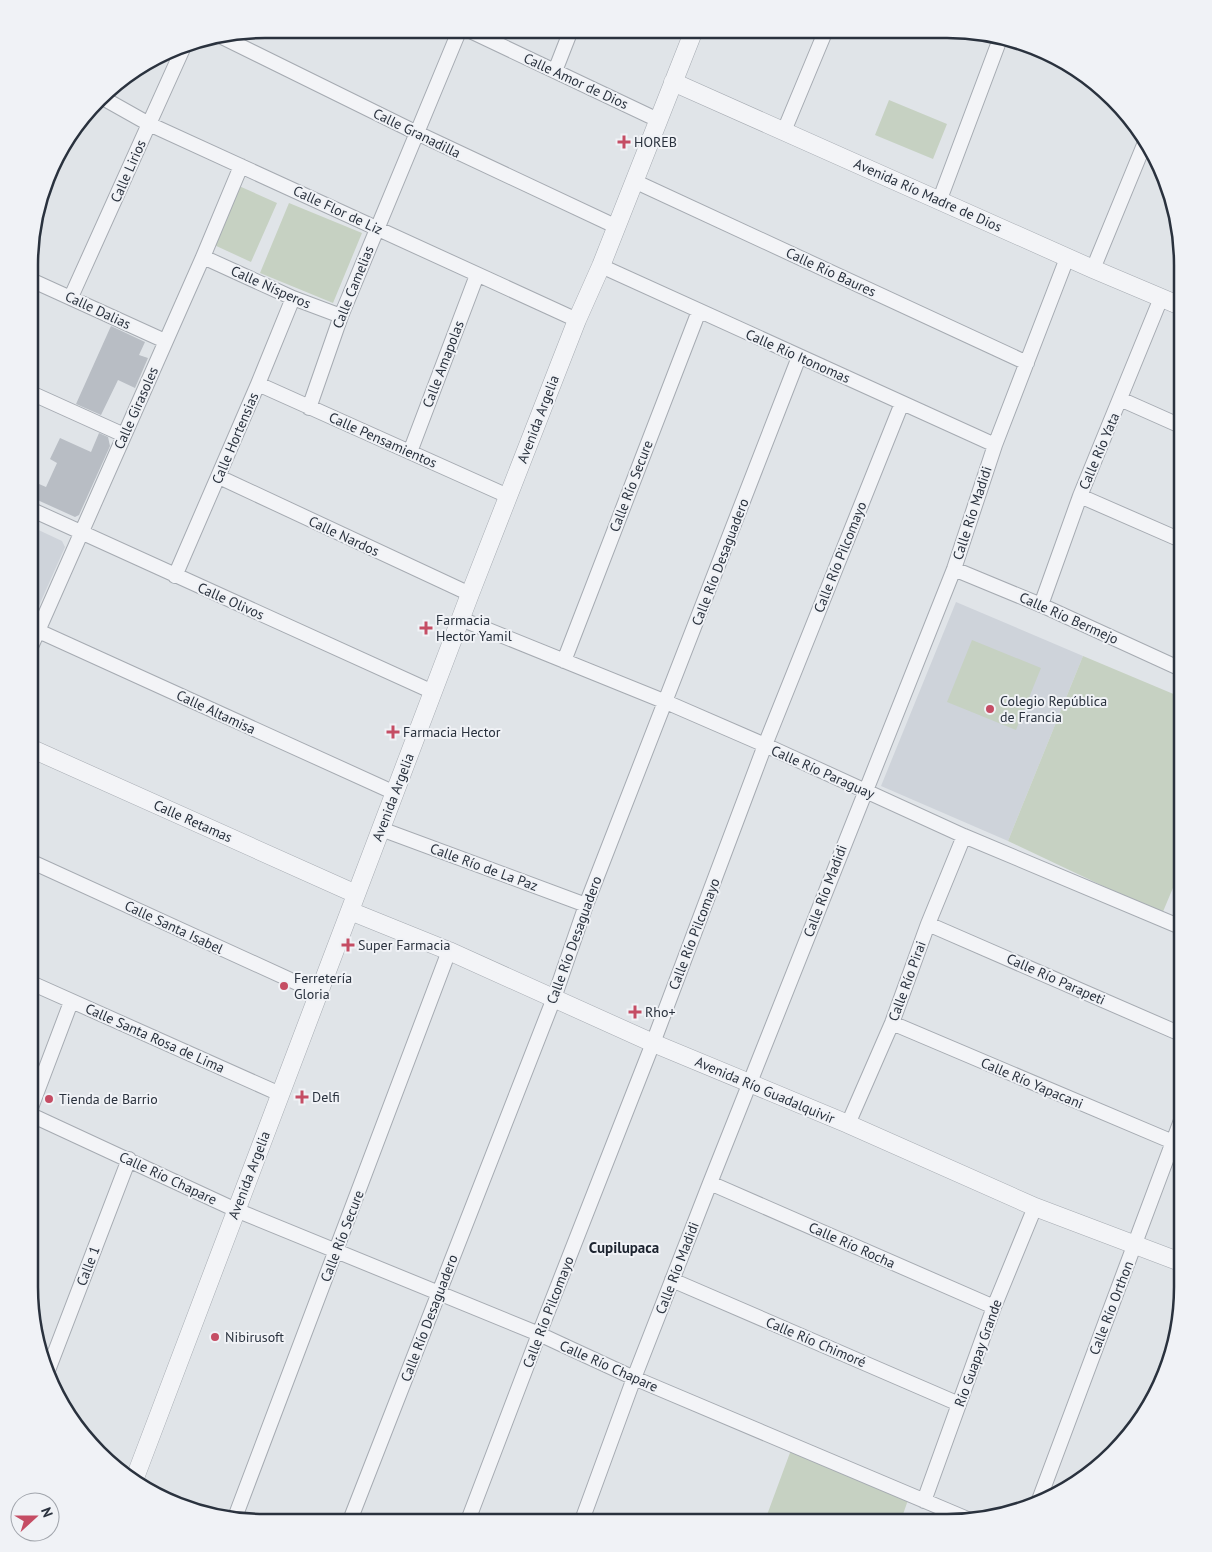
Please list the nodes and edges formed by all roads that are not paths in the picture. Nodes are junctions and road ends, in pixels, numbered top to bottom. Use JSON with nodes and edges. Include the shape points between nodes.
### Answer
{"nodes":[{"id":1,"x":456,"y":38,"type":"edge"},
{"id":2,"x":485,"y":38,"type":"edge"},
{"id":3,"x":568,"y":38,"type":"edge"},
{"id":4,"x":691,"y":38,"type":"edge"},
{"id":5,"x":823,"y":38,"type":"edge"},
{"id":6,"x":229,"y":40,"type":"edge"},
{"id":7,"x":998,"y":43,"type":"edge"},
{"id":8,"x":181,"y":54,"type":"edge"},
{"id":9,"x":555,"y":72,"type":"junction"},
{"id":10,"x":674,"y":82,"type":"junction"},
{"id":11,"x":108,"y":101,"type":"edge"},
{"id":12,"x":658,"y":120,"type":"junction"},
{"id":13,"x":150,"y":124,"type":"junction"},
{"id":14,"x":784,"y":131,"type":"junction"},
{"id":15,"x":417,"y":133,"type":"junction"},
{"id":16,"x":1142,"y":149,"type":"edge"},
{"id":17,"x":241,"y":166,"type":"junction"},
{"id":18,"x":634,"y":181,"type":"junction"},
{"id":19,"x":940,"y":200,"type":"junction"},
{"id":20,"x":615,"y":226,"type":"junction"},
{"id":21,"x":377,"y":228,"type":"junction"},
{"id":22,"x":203,"y":257,"type":"junction"},
{"id":23,"x":1067,"y":258,"type":"junction"},
{"id":24,"x":601,"y":266,"type":"junction"},
{"id":25,"x":1093,"y":269,"type":"junction"},
{"id":26,"x":477,"y":275,"type":"junction"},
{"id":27,"x":38,"y":283,"type":"edge"},
{"id":28,"x":71,"y":298,"type":"junction"},
{"id":29,"x":293,"y":298,"type":"junction"},
{"id":30,"x":1161,"y":298,"type":"junction"},
{"id":31,"x":1174,"y":303,"type":"edge"},
{"id":32,"x":699,"y":311,"type":"junction"},
{"id":33,"x":341,"y":316,"type":"junction"},
{"id":34,"x":577,"y":320,"type":"junction"},
{"id":35,"x":165,"y":341,"type":"junction"},
{"id":36,"x":799,"y":357,"type":"junction"},
{"id":37,"x":1027,"y":363,"type":"junction"},
{"id":38,"x":258,"y":384,"type":"junction"},
{"id":39,"x":38,"y":397,"type":"edge"},
{"id":40,"x":1120,"y":399,"type":"junction"},
{"id":41,"x":902,"y":403,"type":"junction"},
{"id":42,"x":309,"y":408,"type":"junction"},
{"id":43,"x":1174,"y":423,"type":"edge"},
{"id":44,"x":124,"y":436,"type":"junction"},
{"id":45,"x":995,"y":445,"type":"junction"},
{"id":46,"x":410,"y":452,"type":"junction"},
{"id":47,"x":219,"y":477,"type":"junction"},
{"id":48,"x":508,"y":496,"type":"junction"},
{"id":49,"x":1080,"y":496,"type":"junction"},
{"id":50,"x":38,"y":514,"type":"edge"},
{"id":51,"x":81,"y":533,"type":"junction"},
{"id":52,"x":1174,"y":537,"type":"edge"},
{"id":53,"x":954,"y":569,"type":"junction"},
{"id":54,"x":175,"y":576,"type":"junction"},
{"id":55,"x":470,"y":594,"type":"junction"},
{"id":56,"x":1041,"y":605,"type":"junction"},
{"id":57,"x":461,"y":619,"type":"junction"},
{"id":58,"x":38,"y":632,"type":"joint"},
{"id":59,"x":564,"y":661,"type":"junction"},
{"id":60,"x":1174,"y":666,"type":"edge"},
{"id":61,"x":433,"y":692,"type":"junction"},
{"id":62,"x":666,"y":702,"type":"junction"},
{"id":63,"x":765,"y":745,"type":"junction"},
{"id":64,"x":38,"y":752,"type":"edge"},
{"id":65,"x":865,"y":791,"type":"junction"},
{"id":66,"x":395,"y":793,"type":"junction"},
{"id":67,"x":381,"y":829,"type":"junction"},
{"id":68,"x":964,"y":836,"type":"junction"},
{"id":69,"x":38,"y":865,"type":"edge"},
{"id":70,"x":356,"y":894,"type":"junction"},
{"id":71,"x":586,"y":905,"type":"junction"},
{"id":72,"x":350,"y":911,"type":"junction"},
{"id":73,"x":928,"y":924,"type":"junction"},
{"id":74,"x":1174,"y":924,"type":"edge"},
{"id":75,"x":449,"y":951,"type":"junction"},
{"id":76,"x":38,"y":986,"type":"edge"},
{"id":77,"x":319,"y":993,"type":"junction"},
{"id":78,"x":554,"y":998,"type":"junction"},
{"id":79,"x":71,"y":1002,"type":"junction"},
{"id":80,"x":892,"y":1023,"type":"junction"},
{"id":81,"x":1174,"y":1031,"type":"edge"},
{"id":82,"x":653,"y":1043,"type":"junction"},
{"id":83,"x":750,"y":1082,"type":"junction"},
{"id":84,"x":38,"y":1089,"type":"edge"},
{"id":85,"x":280,"y":1094,"type":"junction"},
{"id":86,"x":38,"y":1117,"type":"edge"},
{"id":87,"x":848,"y":1124,"type":"junction"},
{"id":88,"x":1173,"y":1142,"type":"joint"},
{"id":89,"x":129,"y":1159,"type":"junction"},
{"id":90,"x":710,"y":1183,"type":"junction"},
{"id":91,"x":1035,"y":1207,"type":"junction"},
{"id":92,"x":236,"y":1210,"type":"junction"},
{"id":93,"x":1134,"y":1245,"type":"junction"},
{"id":94,"x":336,"y":1252,"type":"junction"},
{"id":95,"x":1174,"y":1261,"type":"edge"},
{"id":96,"x":672,"y":1280,"type":"junction"},
{"id":97,"x":439,"y":1294,"type":"junction"},
{"id":98,"x":994,"y":1307,"type":"junction"},
{"id":99,"x":539,"y":1334,"type":"junction"},
{"id":100,"x":51,"y":1363,"type":"edge"},
{"id":101,"x":634,"y":1378,"type":"junction"},
{"id":102,"x":959,"y":1404,"type":"junction"},
{"id":103,"x":136,"y":1474,"type":"edge"},
{"id":104,"x":1041,"y":1494,"type":"edge"},
{"id":105,"x":924,"y":1501,"type":"junction"},
{"id":106,"x":237,"y":1513,"type":"edge"},
{"id":107,"x":353,"y":1514,"type":"edge"},
{"id":108,"x":470,"y":1514,"type":"edge"},
{"id":109,"x":584,"y":1514,"type":"edge"},
{"id":110,"x":955,"y":1514,"type":"edge"}],
"edges":[{"from":1,"to":15,"type":"street","name":"Calle Camelias"},
{"from":2,"to":9,"type":"street","name":"Calle Amor de Dios"},
{"from":3,"to":9,"type":"street"},
{"from":4,"to":10,"type":"street","name":"Avenida Argelia"},
{"from":5,"to":14,"type":"street"},
{"from":6,"to":15,"type":"street","name":"Calle Granadilla"},
{"from":7,"to":19,"type":"street"},
{"from":8,"to":13,"type":"street","name":"Calle Lirios"},
{"from":9,"to":12,"type":"street","name":"Calle Amor de Dios"},
{"from":10,"to":12,"type":"street","name":"Avenida Argelia"},
{"from":10,"to":14,"type":"street","name":"Avenida Río Madre de Dios"},
{"from":11,"to":13,"type":"street","name":"Calle Flor de Liz"},
{"from":12,"to":18,"type":"street","name":"Avenida Argelia"},
{"from":13,"to":17,"type":"street","name":"Calle Flor de Liz"},
{"from":13,"to":28,"type":"street","name":"Calle Lirios"},
{"from":14,"to":19,"type":"street","name":"Avenida Río Madre de Dios"},
{"from":15,"to":20,"type":"street","name":"Calle Granadilla"},
{"from":15,"to":21,"type":"street","name":"Calle Camelias"},
{"from":16,"to":25,"type":"street"},
{"from":17,"to":21,"type":"street","name":"Calle Flor de Liz"},
{"from":17,"to":22,"type":"street","name":"Calle Girasoles"},
{"from":18,"to":20,"type":"street","name":"Avenida Argelia"},
{"from":18,"to":37,"type":"street","name":"Calle Río Baures"},
{"from":19,"to":23,"type":"street","name":"Avenida Río Madre de Dios"},
{"from":20,"to":24,"type":"street","name":"Avenida Argelia"},
{"from":21,"to":26,"type":"street","name":"Calle Flor de Liz"},
{"from":21,"to":33,"type":"street","name":"Calle Camelias"},
{"from":22,"to":29,"type":"street","name":"Calle Nísperos"},
{"from":22,"to":35,"type":"street","name":"Calle Girasoles"},
{"from":23,"to":25,"type":"street","name":"Avenida Río Madre de Dios"},
{"from":23,"to":37,"type":"street","name":"Calle Río Madidi"},
{"from":24,"to":32,"type":"street","name":"Calle Río Itonomas"},
{"from":24,"to":34,"type":"street","name":"Avenida Argelia"},
{"from":25,"to":30,"type":"street","name":"Avenida Río Madre de Dios"},
{"from":26,"to":34,"type":"street","name":"Calle Flor de Liz"},
{"from":26,"to":46,"type":"street","name":"Calle Amapolas"},
{"from":27,"to":28,"type":"street","name":"Calle Dalias"},
{"from":28,"to":35,"type":"street","name":"Calle Dalias"},
{"from":29,"to":33,"type":"street","name":"Calle Nísperos"},
{"from":29,"to":38,"type":"street","name":"Calle Hortensias"},
{"from":30,"to":31,"type":"street","name":"Avenida Río Madre de Dios"},
{"from":30,"to":40,"type":"street","name":"Calle Río Yata"},
{"from":32,"to":36,"type":"street","name":"Calle Río Itonomas"},
{"from":32,"to":59,"type":"street","name":"Calle Río Secure"},
{"from":33,"to":42,"type":"street","name":"Calle Camelias"},
{"from":34,"to":48,"type":"street","name":"Avenida Argelia"},
{"from":35,"to":44,"type":"street","name":"Calle Girasoles"},
{"from":36,"to":41,"type":"street","name":"Calle Río Itonomas"},
{"from":36,"to":62,"type":"street","name":"Calle Río Desaguadero"},
{"from":37,"to":45,"type":"street","name":"Calle Río Madidi"},
{"from":38,"to":42,"type":"street","name":"Calle Pensamientos"},
{"from":38,"to":47,"type":"street","name":"Calle Hortensias"},
{"from":39,"to":44,"type":"street"},
{"from":40,"to":43,"type":"street"},
{"from":40,"to":49,"type":"street","name":"Calle Río Yata"},
{"from":41,"to":45,"type":"street","name":"Calle Río Itonomas"},
{"from":41,"to":63,"type":"street","name":"Calle Río Pilcomayo"},
{"from":42,"to":46,"type":"street","name":"Calle Pensamientos"},
{"from":44,"to":51,"type":"street","name":"Calle Girasoles"},
{"from":45,"to":53,"type":"street","name":"Calle Río Madidi"},
{"from":46,"to":48,"type":"street","name":"Calle Pensamientos"},
{"from":47,"to":54,"type":"street","name":"Calle Hortensias"},
{"from":47,"to":55,"type":"street","name":"Calle Nardos"},
{"from":48,"to":55,"type":"street","name":"Avenida Argelia"},
{"from":49,"to":52,"type":"street"},
{"from":49,"to":56,"type":"street","name":"Calle Río Yata"},
{"from":50,"to":51,"type":"street","name":"Calle Olivos"},
{"from":51,"to":54,"type":"street","name":"Calle Olivos"},
{"from":51,"to":58,"type":"street","name":"Calle Girasoles"},
{"from":53,"to":56,"type":"street","name":"Calle Río Bermejo"},
{"from":53,"to":65,"type":"street","name":"Calle Río Madidi"},
{"from":54,"to":61,"type":"street","name":"Calle Olivos"},
{"from":55,"to":57,"type":"street","name":"Avenida Argelia"},
{"from":56,"to":60,"type":"street","name":"Calle Río Bermejo"},
{"from":57,"to":59,"type":"street","name":"Calle Río Paraguay"},
{"from":57,"to":61,"type":"street","name":"Avenida Argelia"},
{"from":58,"to":66,"type":"street","name":"Calle Altamisa"},
{"from":59,"to":62,"type":"street","name":"Calle Río Paraguay"},
{"from":61,"to":66,"type":"street","name":"Avenida Argelia"},
{"from":62,"to":63,"type":"street","name":"Calle Río Paraguay"},
{"from":62,"to":71,"type":"street","name":"Calle Río Desaguadero"},
{"from":63,"to":65,"type":"street","name":"Calle Río Paraguay"},
{"from":63,"to":82,"type":"street","name":"Calle Río Pilcomayo"},
{"from":64,"to":70,"type":"street","name":"Calle Retamas"},
{"from":65,"to":68,"type":"street","name":"Calle Río Paraguay"},
{"from":65,"to":83,"type":"street","name":"Calle Río Madidi"},
{"from":66,"to":67,"type":"street","name":"Avenida Argelia"},
{"from":67,"to":70,"type":"street","name":"Avenida Argelia"},
{"from":67,"to":71,"type":"street","name":"Calle Río de La Paz"},
{"from":68,"to":73,"type":"street","name":"Calle Río Pirai"},
{"from":68,"to":74,"type":"street","name":"Calle Río Paraguay"},
{"from":69,"to":77,"type":"street","name":"Calle Santa Isabel"},
{"from":70,"to":72,"type":"street","name":"Avenida Argelia"},
{"from":71,"to":78,"type":"street","name":"Calle Río Desaguadero"},
{"from":72,"to":75,"type":"street","name":"Avenida Río Guadalquivir"},
{"from":72,"to":77,"type":"street","name":"Avenida Argelia"},
{"from":73,"to":80,"type":"street","name":"Calle Río Pirai"},
{"from":73,"to":81,"type":"street","name":"Calle Río Parapeti"},
{"from":75,"to":78,"type":"street","name":"Avenida Río Guadalquivir"},
{"from":75,"to":94,"type":"street","name":"Calle Río Secure"},
{"from":76,"to":79,"type":"street","name":"Calle Santa Rosa de Lima"},
{"from":77,"to":85,"type":"street","name":"Avenida Argelia"},
{"from":78,"to":82,"type":"street","name":"Avenida Río Guadalquivir"},
{"from":78,"to":97,"type":"street","name":"Calle Río Desaguadero"},
{"from":79,"to":84,"type":"street"},
{"from":79,"to":85,"type":"street","name":"Calle Santa Rosa de Lima"},
{"from":80,"to":87,"type":"street","name":"Calle Río Pirai"},
{"from":80,"to":88,"type":"street","name":"Calle Río Yapacani"},
{"from":82,"to":83,"type":"street","name":"Avenida Río Guadalquivir"},
{"from":82,"to":99,"type":"street","name":"Calle Río Pilcomayo"},
{"from":83,"to":87,"type":"street","name":"Avenida Río Guadalquivir"},
{"from":83,"to":90,"type":"street","name":"Calle Río Madidi"},
{"from":85,"to":92,"type":"street","name":"Avenida Argelia"},
{"from":86,"to":89,"type":"street","name":"Calle Río Chapare"},
{"from":87,"to":91,"type":"street","name":"Avenida Río Guadalquivir"},
{"from":88,"to":93,"type":"street","name":"Calle Río Orthon"},
{"from":89,"to":92,"type":"street","name":"Calle Río Chapare"},
{"from":89,"to":100,"type":"street","name":"Calle 1"},
{"from":90,"to":96,"type":"street","name":"Calle Río Madidi"},
{"from":90,"to":98,"type":"street","name":"Calle Río Rocha"},
{"from":91,"to":93,"type":"street","name":"Avenida Río Guadalquivir"},
{"from":91,"to":98,"type":"street","name":"Río Guapay Grande"},
{"from":92,"to":94,"type":"street","name":"Calle Río Chapare"},
{"from":92,"to":103,"type":"street","name":"Avenida Argelia"},
{"from":93,"to":95,"type":"street","name":"Avenida Río Guadalquivir"},
{"from":93,"to":104,"type":"street","name":"Calle Río Orthon"},
{"from":94,"to":97,"type":"street","name":"Calle Río Chapare"},
{"from":94,"to":106,"type":"street","name":"Calle Río Secure"},
{"from":96,"to":101,"type":"street","name":"Calle Río Madidi"},
{"from":96,"to":102,"type":"street","name":"Calle Río Chimoré"},
{"from":97,"to":99,"type":"street","name":"Calle Río Chapare"},
{"from":97,"to":107,"type":"street","name":"Calle Río Desaguadero"},
{"from":98,"to":102,"type":"street","name":"Río Guapay Grande"},
{"from":99,"to":101,"type":"street","name":"Calle Río Chapare"},
{"from":99,"to":108,"type":"street","name":"Calle Río Pilcomayo"},
{"from":101,"to":105,"type":"street","name":"Calle Río Chapare"},
{"from":101,"to":109,"type":"street","name":"Calle Río Madidi"},
{"from":102,"to":105,"type":"street","name":"Río Guapay Grande"},
{"from":105,"to":110,"type":"street","name":"Calle Río Chapare"}]}
